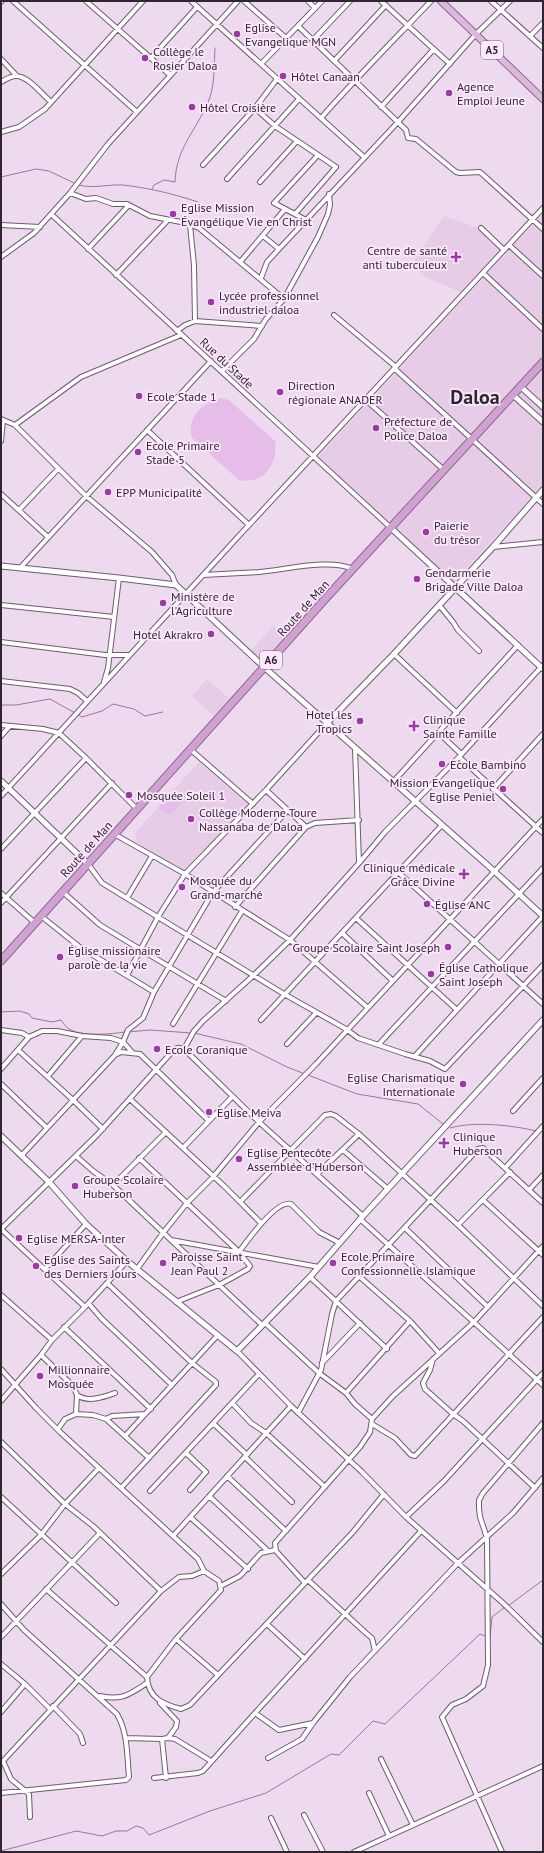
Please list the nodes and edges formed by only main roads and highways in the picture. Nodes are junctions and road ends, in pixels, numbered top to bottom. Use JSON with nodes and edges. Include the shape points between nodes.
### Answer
{"nodes":[{"id":1,"x":441,"y":1,"type":"edge"},
{"id":2,"x":543,"y":99,"type":"edge"},
{"id":3,"x":543,"y":362,"type":"edge"},
{"id":4,"x":1,"y":960,"type":"edge"}],
"edges":[{"from":1,"to":2,"type":"main road","number":"A5"},
{"from":3,"to":4,"type":"highway","name":"Route de Man","number":"A6"}]}
